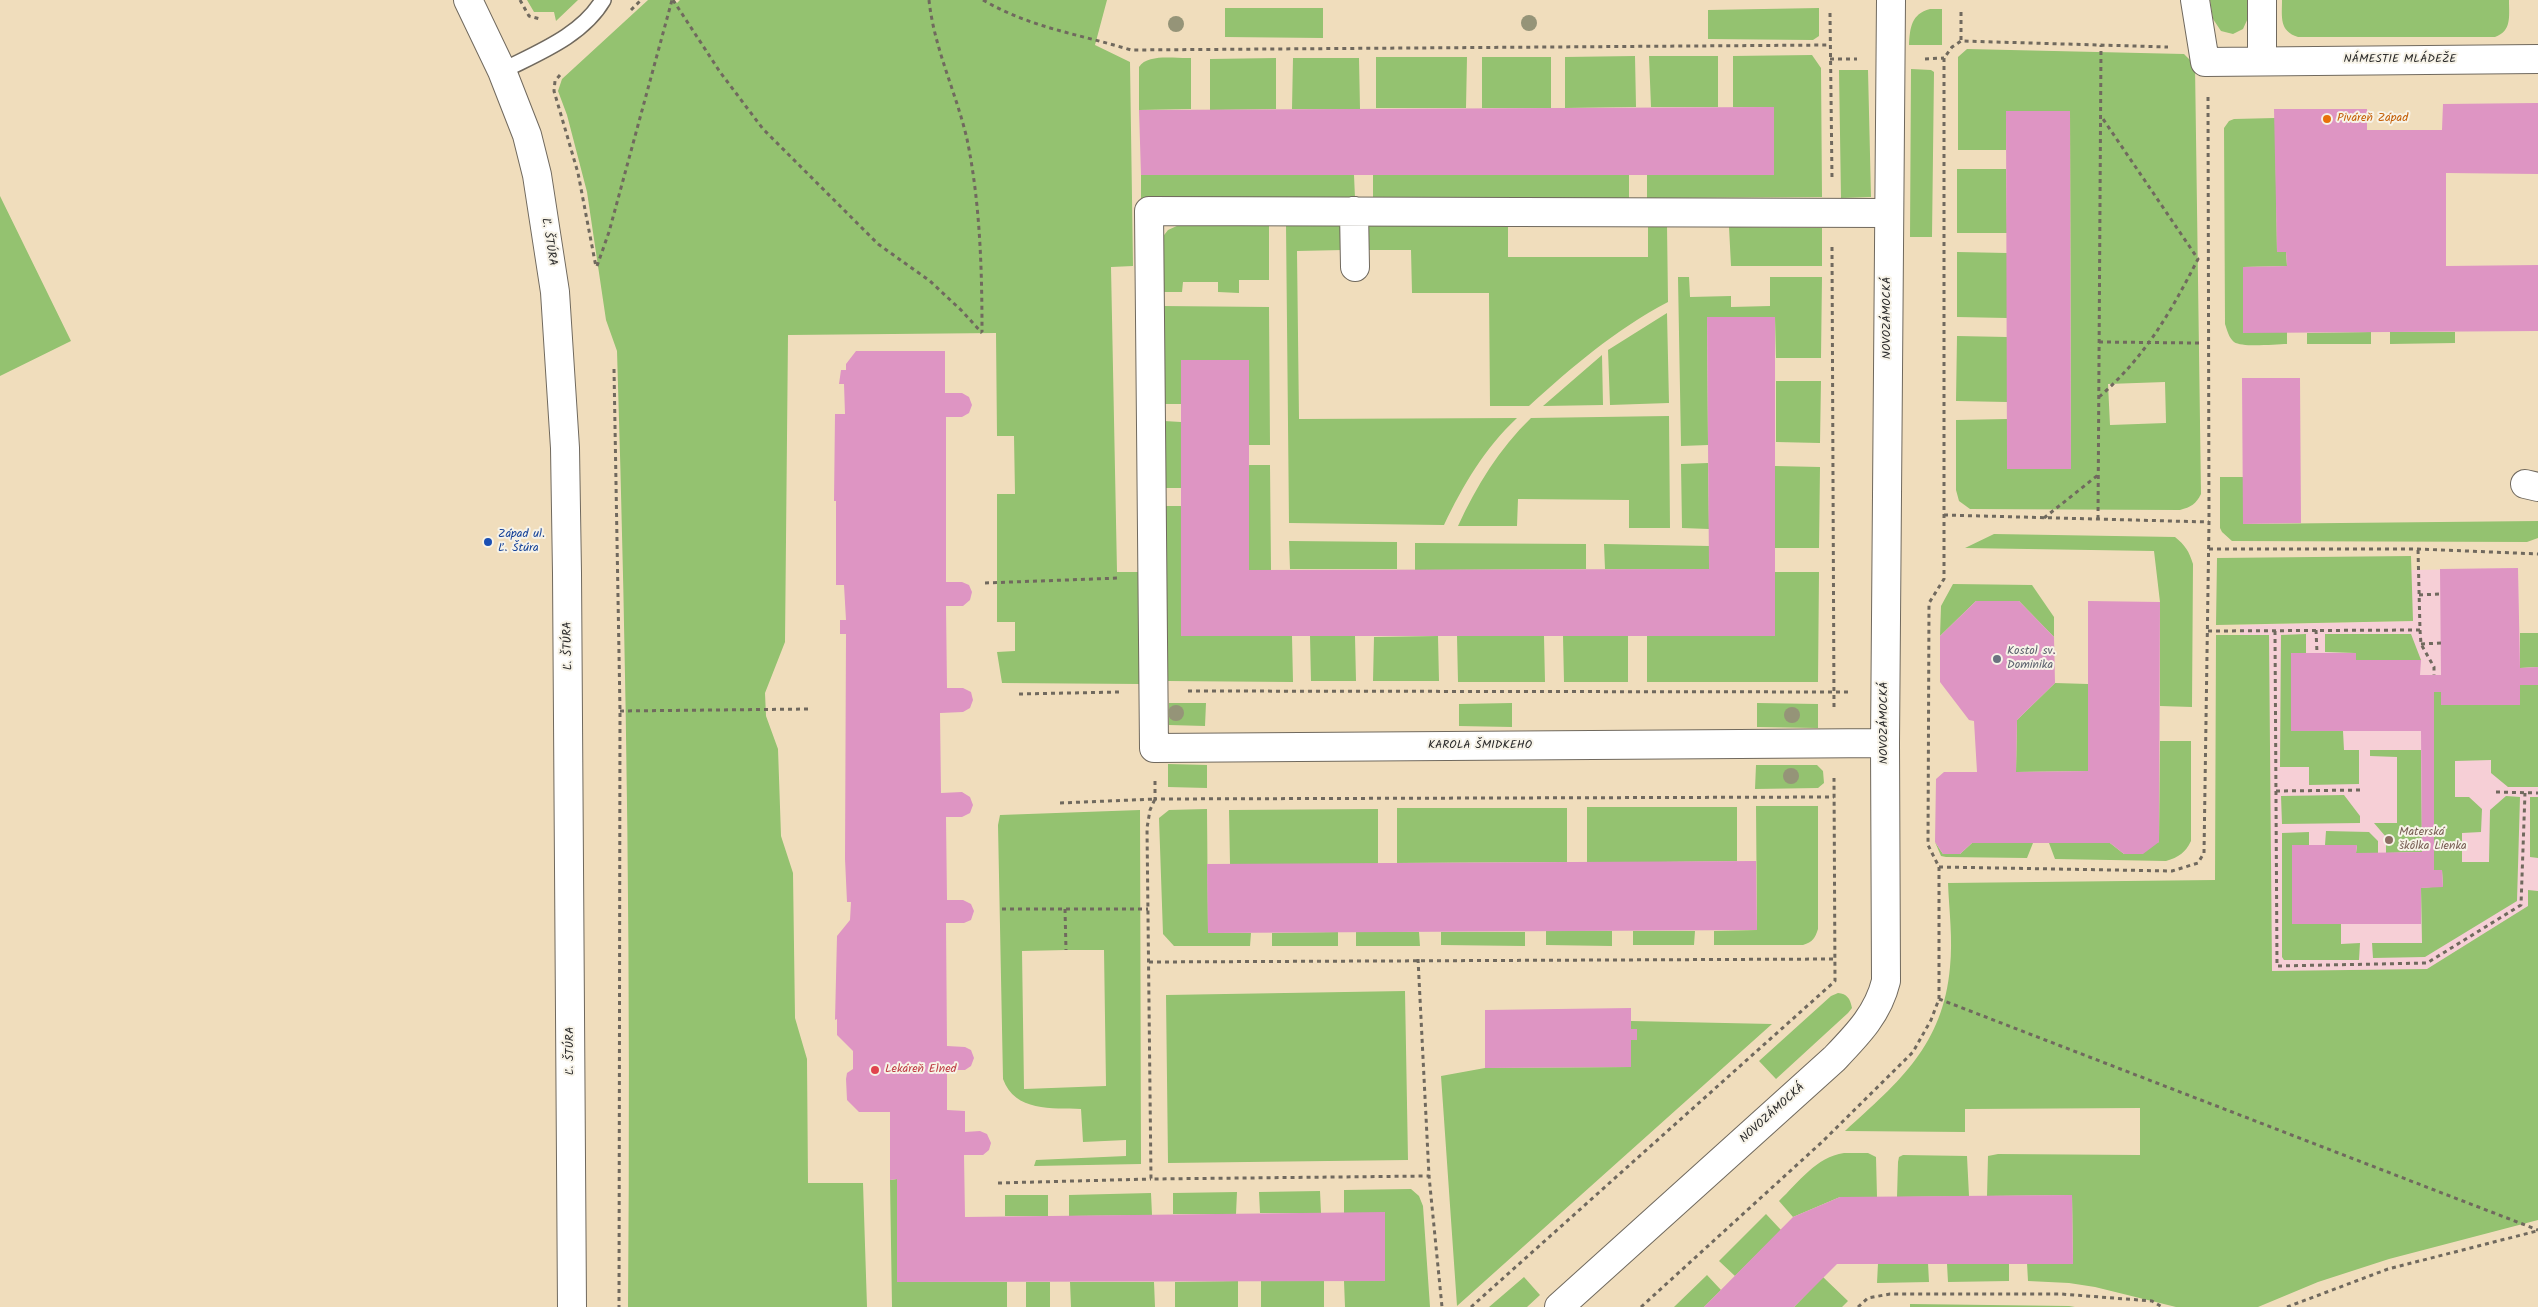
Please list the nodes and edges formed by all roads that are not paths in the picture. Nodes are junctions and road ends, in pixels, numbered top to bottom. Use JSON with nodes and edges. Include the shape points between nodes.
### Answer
{"nodes":[{"id":1,"x":468,"y":0,"type":"edge"},
{"id":2,"x":603,"y":0,"type":"edge"},
{"id":3,"x":1891,"y":0,"type":"edge"},
{"id":4,"x":2195,"y":0,"type":"edge"},
{"id":5,"x":2262,"y":0,"type":"edge"},
{"id":6,"x":2538,"y":59,"type":"edge"},
{"id":7,"x":2262,"y":61,"type":"junction"},
{"id":8,"x":502,"y":71,"type":"junction"},
{"id":9,"x":1354,"y":211,"type":"junction"},
{"id":10,"x":1888,"y":213,"type":"junction"},
{"id":11,"x":1355,"y":267,"type":"dead end"},
{"id":12,"x":1885,"y":743,"type":"junction"},
{"id":13,"x":572,"y":1307,"type":"edge"},
{"id":14,"x":1559,"y":1307,"type":"edge"}],
"edges":[{"from":1,"to":8,"type":"street","name":"Ľ. ŠTÚRA"},
{"from":2,"to":8,"type":"lane","via":[[598,9],[569,36]]},
{"from":3,"to":10,"type":"street","name":"NOVOZÁMOCKÁ"},
{"from":4,"to":7,"type":"street","name":"NÁMESTIE MLÁDEŽE","via":[[2204,55]]},
{"from":5,"to":7,"type":"street"},
{"from":6,"to":7,"type":"street","name":"NÁMESTIE MLÁDEŽE"},
{"from":8,"to":13,"type":"street","name":"Ľ. ŠTÚRA","via":[[527,134],[537,175],[555,292],[564,428],[569,687]]},
{"from":9,"to":10,"type":"street"},
{"from":9,"to":11,"type":"street"},
{"from":9,"to":12,"type":"street","name":"KAROLA ŠMIDKEHO","via":[[1149,211],[1154,748]]},
{"from":10,"to":12,"type":"street","name":"NOVOZÁMOCKÁ"},
{"from":12,"to":14,"type":"street","name":"NOVOZÁMOCKÁ","via":[[1886,981],[1881,1000],[1867,1023],[1834,1059]]}]}
